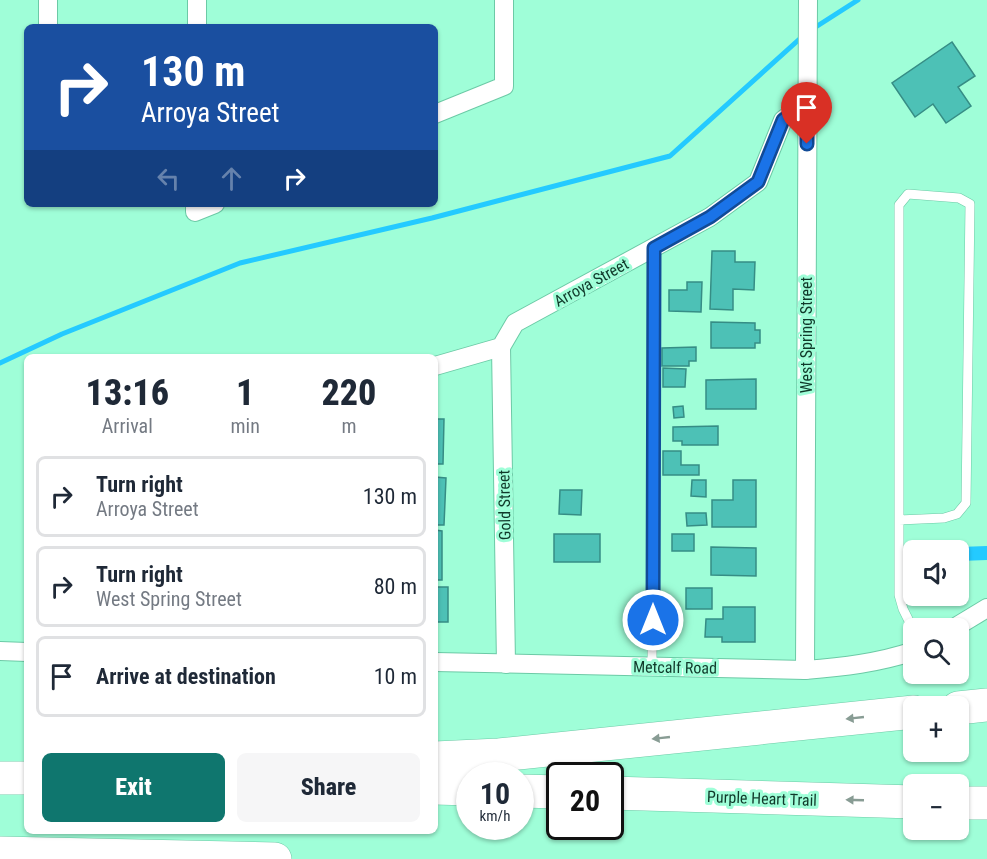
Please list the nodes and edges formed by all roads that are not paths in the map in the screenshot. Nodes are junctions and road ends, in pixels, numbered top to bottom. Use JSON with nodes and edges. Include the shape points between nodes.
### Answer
{"nodes":[{"id":1,"x":48,"y":0,"type":"edge"},
{"id":2,"x":197,"y":0,"type":"edge"},
{"id":3,"x":504,"y":0,"type":"edge"},
{"id":4,"x":808,"y":0,"type":"edge"},
{"id":5,"x":48,"y":24,"type":"edge"},
{"id":6,"x":196,"y":24,"type":"edge"},
{"id":7,"x":807,"y":102,"type":"junction"},
{"id":8,"x":438,"y":113,"type":"edge"},
{"id":9,"x":654,"y":248,"type":"junction"},
{"id":10,"x":501,"y":347,"type":"junction"},
{"id":11,"x":438,"y":365,"type":"edge"},
{"id":12,"x":899,"y":520,"type":"junction"},
{"id":13,"x":987,"y":608,"type":"edge"},
{"id":14,"x":908,"y":618,"type":"edge"},
{"id":15,"x":969,"y":619,"type":"edge"},
{"id":16,"x":0,"y":651,"type":"edge"},
{"id":17,"x":24,"y":652,"type":"edge"},
{"id":18,"x":903,"y":655,"type":"edge"},
{"id":19,"x":438,"y":662,"type":"edge"},
{"id":20,"x":506,"y":664,"type":"junction"},
{"id":21,"x":652,"y":667,"type":"junction"},
{"id":22,"x":805,"y":670,"type":"junction"},
{"id":23,"x":987,"y":705,"type":"edge"},
{"id":24,"x":969,"y":707,"type":"edge"},
{"id":25,"x":903,"y":713,"type":"edge"},
{"id":26,"x":438,"y":758,"type":"edge"},
{"id":27,"x":0,"y":778,"type":"edge"},
{"id":28,"x":24,"y":778,"type":"edge"},
{"id":29,"x":438,"y":788,"type":"edge"},
{"id":30,"x":456,"y":789,"type":"edge"},
{"id":31,"x":624,"y":793,"type":"edge"},
{"id":32,"x":903,"y":802,"type":"edge"},
{"id":33,"x":969,"y":803,"type":"edge"},
{"id":34,"x":987,"y":803,"type":"edge"},
{"id":35,"x":0,"y":853,"type":"edge"},
{"id":36,"x":275,"y":859,"type":"edge"}],
"edges":[{"from":1,"to":5,"type":"street"},
{"from":2,"to":6,"type":"street"},
{"from":3,"to":8,"type":"street","via":[[504,86]]},
{"from":4,"to":7,"type":"street","name":"West Spring Street"},
{"from":7,"to":9,"type":"street","name":"Arroya Street","via":[[783,120],[758,182],[710,217]]},
{"from":7,"to":22,"type":"street","name":"West Spring Street"},
{"from":9,"to":10,"type":"street","name":"Arroya Street","via":[[515,323]]},
{"from":9,"to":21,"type":"lane"},
{"from":10,"to":11,"type":"street"},
{"from":10,"to":20,"type":"street","name":"Gold Street"},
{"from":12,"to":12,"type":"lane","via":[[899,205],[908,194],[959,198],[970,204],[966,503],[957,514],[944,518]]},
{"from":12,"to":14,"type":"lane","via":[[899,595]]},
{"from":13,"to":15,"type":"street"},
{"from":16,"to":17,"type":"street"},
{"from":18,"to":22,"type":"street","name":"Metcalf Road","via":[[865,664]]},
{"from":19,"to":20,"type":"street","name":"Metcalf Road"},
{"from":20,"to":21,"type":"street","name":"Metcalf Road"},
{"from":21,"to":22,"type":"street","name":"Metcalf Road"},
{"from":23,"to":24,"type":"highway"},
{"from":25,"to":26,"type":"highway","one_way":true},
{"from":27,"to":28,"type":"highway"},
{"from":29,"to":30,"type":"highway"},
{"from":32,"to":31,"type":"highway","name":"Purple Heart Trail","one_way":true},
{"from":33,"to":34,"type":"highway"},
{"from":35,"to":36,"type":"highway"}]}
